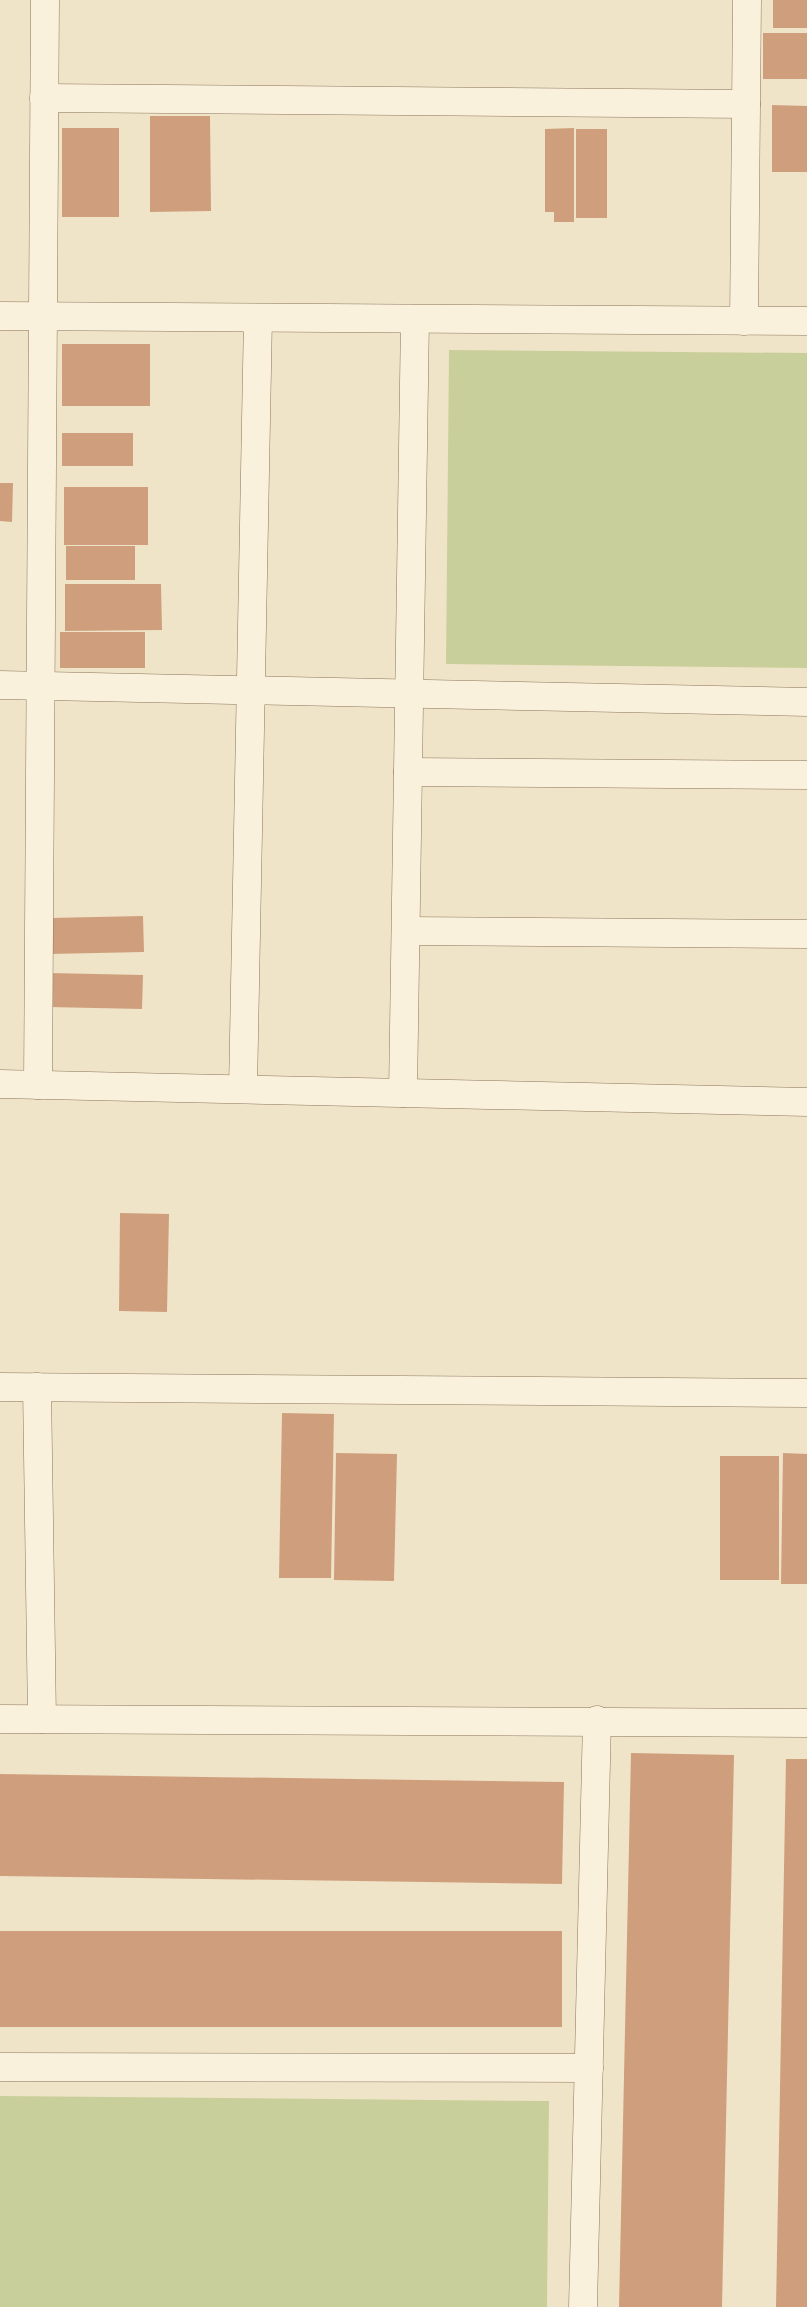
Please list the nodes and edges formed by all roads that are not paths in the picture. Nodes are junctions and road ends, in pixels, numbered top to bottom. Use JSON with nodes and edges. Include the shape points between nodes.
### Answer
{"nodes":[{"id":1,"x":45,"y":0,"type":"edge"},
{"id":2,"x":747,"y":0,"type":"edge"},
{"id":3,"x":44,"y":98,"type":"junction"},
{"id":4,"x":746,"y":104,"type":"junction"},
{"id":5,"x":0,"y":316,"type":"edge"},
{"id":6,"x":43,"y":316,"type":"junction"},
{"id":7,"x":258,"y":318,"type":"junction"},
{"id":8,"x":415,"y":319,"type":"junction"},
{"id":9,"x":744,"y":321,"type":"junction"},
{"id":10,"x":807,"y":321,"type":"edge"},
{"id":11,"x":0,"y":685,"type":"edge"},
{"id":12,"x":40,"y":686,"type":"junction"},
{"id":13,"x":251,"y":690,"type":"junction"},
{"id":14,"x":409,"y":694,"type":"junction"},
{"id":15,"x":807,"y":702,"type":"edge"},
{"id":16,"x":408,"y":772,"type":"junction"},
{"id":17,"x":807,"y":775,"type":"edge"},
{"id":18,"x":406,"y":931,"type":"junction"},
{"id":19,"x":807,"y":934,"type":"edge"},
{"id":20,"x":0,"y":1084,"type":"edge"},
{"id":21,"x":38,"y":1085,"type":"junction"},
{"id":22,"x":244,"y":1089,"type":"junction"},
{"id":23,"x":403,"y":1093,"type":"junction"},
{"id":24,"x":807,"y":1102,"type":"edge"},
{"id":25,"x":0,"y":1387,"type":"edge"},
{"id":26,"x":37,"y":1387,"type":"junction"},
{"id":27,"x":807,"y":1393,"type":"edge"},
{"id":28,"x":0,"y":1719,"type":"edge"},
{"id":29,"x":42,"y":1719,"type":"junction"},
{"id":30,"x":597,"y":1720,"type":"junction"},
{"id":31,"x":807,"y":1723,"type":"edge"},
{"id":32,"x":0,"y":2067,"type":"edge"},
{"id":33,"x":588,"y":2068,"type":"junction"},
{"id":34,"x":583,"y":2307,"type":"edge"}],
"edges":[{"from":1,"to":3,"type":"street"},
{"from":2,"to":4,"type":"street"},
{"from":3,"to":4,"type":"street"},
{"from":3,"to":6,"type":"street"},
{"from":4,"to":9,"type":"street"},
{"from":5,"to":6,"type":"street"},
{"from":6,"to":7,"type":"street"},
{"from":6,"to":12,"type":"street"},
{"from":7,"to":8,"type":"street"},
{"from":7,"to":13,"type":"street"},
{"from":8,"to":9,"type":"street"},
{"from":8,"to":14,"type":"street"},
{"from":9,"to":10,"type":"street"},
{"from":11,"to":12,"type":"street"},
{"from":12,"to":13,"type":"street"},
{"from":12,"to":21,"type":"street"},
{"from":13,"to":14,"type":"street"},
{"from":13,"to":22,"type":"street"},
{"from":14,"to":15,"type":"street"},
{"from":14,"to":16,"type":"street"},
{"from":16,"to":17,"type":"street"},
{"from":16,"to":18,"type":"street"},
{"from":18,"to":19,"type":"street"},
{"from":18,"to":23,"type":"street"},
{"from":20,"to":21,"type":"street"},
{"from":21,"to":22,"type":"street"},
{"from":22,"to":23,"type":"street"},
{"from":23,"to":24,"type":"street"},
{"from":25,"to":26,"type":"street"},
{"from":26,"to":27,"type":"street"},
{"from":26,"to":29,"type":"street"},
{"from":28,"to":29,"type":"street"},
{"from":29,"to":30,"type":"street"},
{"from":30,"to":31,"type":"street"},
{"from":30,"to":33,"type":"street"},
{"from":32,"to":33,"type":"street"},
{"from":33,"to":34,"type":"street"}]}
